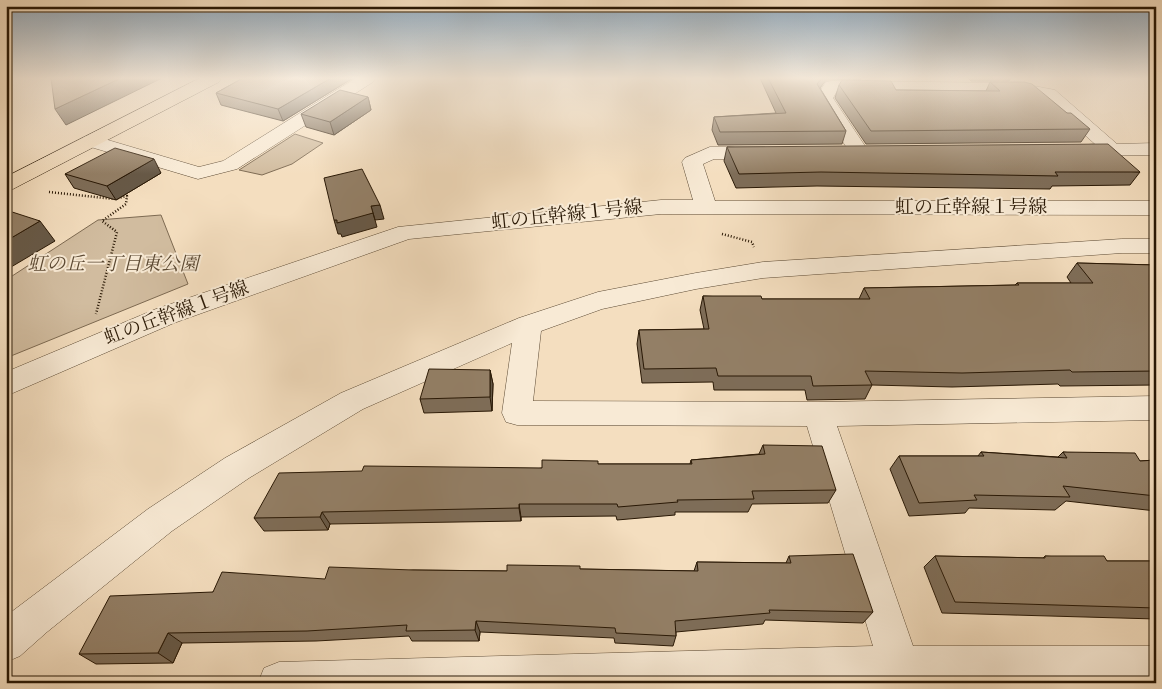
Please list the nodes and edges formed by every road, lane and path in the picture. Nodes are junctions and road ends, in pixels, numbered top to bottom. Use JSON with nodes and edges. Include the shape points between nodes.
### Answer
{"nodes":[{"id":1,"x":152,"y":110,"type":"edge"},
{"id":2,"x":316,"y":110,"type":"edge"},
{"id":3,"x":834,"y":110,"type":"edge"},
{"id":4,"x":1067,"y":110,"type":"edge"},
{"id":5,"x":91,"y":142,"type":"junction"},
{"id":6,"x":1156,"y":149,"type":"edge"},
{"id":7,"x":1054,"y":150,"type":"edge"},
{"id":8,"x":1113,"y":150,"type":"junction"},
{"id":9,"x":839,"y":152,"type":"edge"},
{"id":10,"x":780,"y":153,"type":"edge"},
{"id":11,"x":6,"y":185,"type":"edge"},
{"id":12,"x":46,"y":191,"type":"dead end"},
{"id":13,"x":701,"y":207,"type":"junction"},
{"id":14,"x":1156,"y":208,"type":"edge"},
{"id":15,"x":1156,"y":246,"type":"edge"},
{"id":16,"x":763,"y":270,"type":"junction"},
{"id":17,"x":94,"y":322,"type":"dead end"},
{"id":18,"x":528,"y":325,"type":"junction"},
{"id":19,"x":6,"y":385,"type":"edge"},
{"id":20,"x":1156,"y":408,"type":"edge"},
{"id":21,"x":818,"y":414,"type":"junction"},
{"id":22,"x":6,"y":642,"type":"edge"},
{"id":23,"x":1156,"y":666,"type":"edge"},
{"id":24,"x":902,"y":674,"type":"edge"},
{"id":25,"x":279,"y":683,"type":"edge"}],
"edges":[{"from":1,"to":5,"type":"main road"},
{"from":2,"to":5,"type":"street","via":[[230,165],[198,173]]},
{"from":3,"to":9,"type":"street","via":[[869,152]]},
{"from":4,"to":8,"type":"street"},
{"from":5,"to":11,"type":"main road"},
{"from":6,"to":8,"type":"street"},
{"from":7,"to":8,"type":"street"},
{"from":10,"to":13,"type":"street","via":[[710,153],[692,162]]},
{"from":12,"to":17,"type":"path","via":[[114,199],[127,196],[126,204],[102,221],[117,232]]},
{"from":13,"to":14,"type":"street","name":"虹の丘幹線１号線"},
{"from":13,"to":16,"type":"path","via":[[716,232],[752,242]]},
{"from":13,"to":19,"type":"street","name":"虹の丘幹線１号線","via":[[661,207],[406,232],[166,316]]},
{"from":15,"to":16,"type":"street"},
{"from":16,"to":18,"type":"street","via":[[598,302]]},
{"from":18,"to":21,"type":"street","via":[[517,413]]},
{"from":18,"to":22,"type":"street","via":[[352,401],[237,468],[160,520]]},
{"from":20,"to":21,"type":"street"},
{"from":21,"to":24,"type":"street"},
{"from":23,"to":24,"type":"street"},
{"from":24,"to":25,"type":"street"}]}
